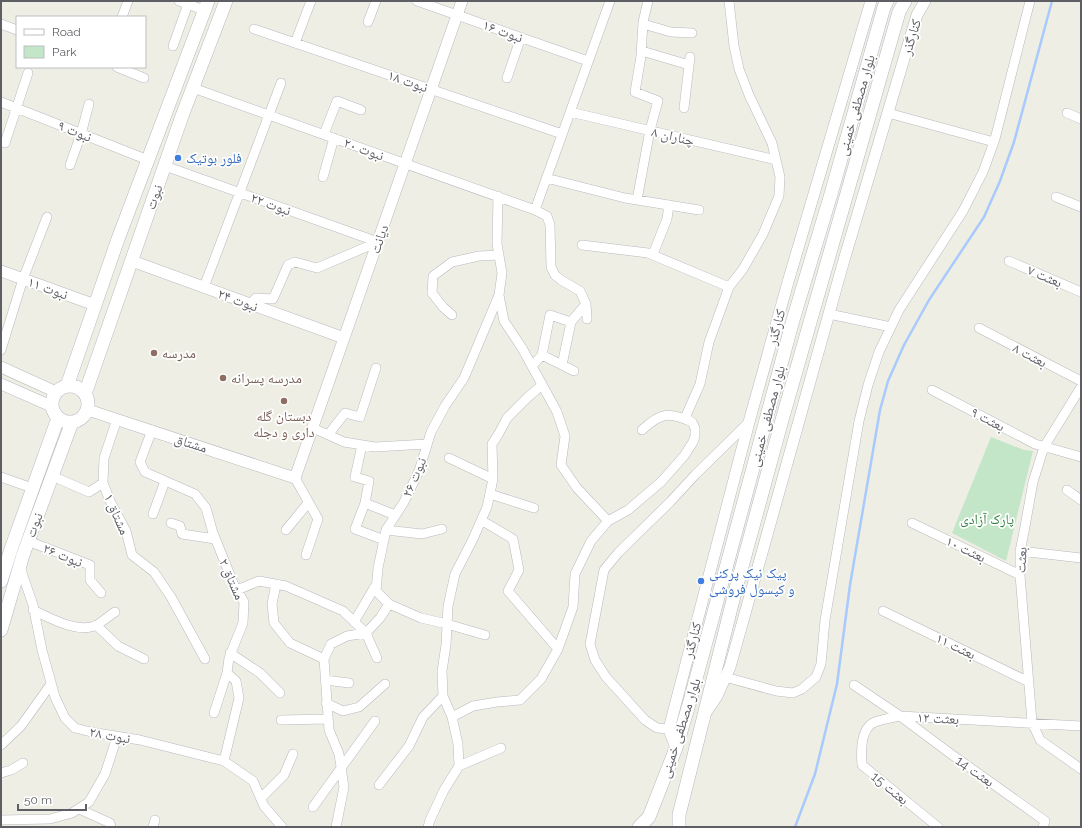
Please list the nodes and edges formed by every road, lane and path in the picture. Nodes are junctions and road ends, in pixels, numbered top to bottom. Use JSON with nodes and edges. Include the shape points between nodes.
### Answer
{"nodes":[{"id":1,"x":128,"y":1,"type":"edge"},
{"id":2,"x":226,"y":1,"type":"edge"},
{"id":3,"x":311,"y":1,"type":"edge"},
{"id":4,"x":376,"y":1,"type":"edge"},
{"id":5,"x":417,"y":1,"type":"edge"},
{"id":6,"x":462,"y":1,"type":"edge"},
{"id":7,"x":610,"y":1,"type":"edge"},
{"id":8,"x":648,"y":1,"type":"edge"},
{"id":9,"x":729,"y":1,"type":"edge"},
{"id":10,"x":871,"y":1,"type":"edge"},
{"id":11,"x":887,"y":1,"type":"edge"},
{"id":12,"x":905,"y":1,"type":"edge"},
{"id":13,"x":925,"y":1,"type":"edge"},
{"id":14,"x":1030,"y":1,"type":"edge"},
{"id":15,"x":183,"y":3,"type":"edge"},
{"id":16,"x":206,"y":6,"type":"edge"},
{"id":17,"x":457,"y":15,"type":"junction"},
{"id":18,"x":122,"y":16,"type":"edge"},
{"id":19,"x":368,"y":22,"type":"dead end"},
{"id":20,"x":1,"y":24,"type":"edge"},
{"id":21,"x":643,"y":24,"type":"junction"},
{"id":22,"x":254,"y":29,"type":"dead end"},
{"id":23,"x":16,"y":30,"type":"edge"},
{"id":24,"x":692,"y":33,"type":"dead end"},
{"id":25,"x":521,"y":37,"type":"junction"},
{"id":26,"x":295,"y":43,"type":"junction"},
{"id":27,"x":173,"y":46,"type":"dead end"},
{"id":28,"x":642,"y":51,"type":"junction"},
{"id":29,"x":588,"y":61,"type":"junction"},
{"id":30,"x":119,"y":68,"type":"edge"},
{"id":31,"x":28,"y":73,"type":"dead end"},
{"id":32,"x":144,"y":78,"type":"dead end"},
{"id":33,"x":507,"y":78,"type":"dead end"},
{"id":34,"x":281,"y":83,"type":"dead end"},
{"id":35,"x":193,"y":88,"type":"junction"},
{"id":36,"x":431,"y":89,"type":"junction"},
{"id":37,"x":1,"y":102,"type":"edge"},
{"id":38,"x":89,"y":104,"type":"dead end"},
{"id":39,"x":16,"y":108,"type":"junction"},
{"id":40,"x":684,"y":108,"type":"dead end"},
{"id":41,"x":361,"y":110,"type":"dead end"},
{"id":42,"x":570,"y":112,"type":"junction"},
{"id":43,"x":888,"y":113,"type":"junction"},
{"id":44,"x":1068,"y":113,"type":"dead end"},
{"id":45,"x":269,"y":115,"type":"junction"},
{"id":46,"x":1081,"y":119,"type":"edge"},
{"id":47,"x":650,"y":130,"type":"junction"},
{"id":48,"x":81,"y":134,"type":"junction"},
{"id":49,"x":324,"y":134,"type":"junction"},
{"id":50,"x":562,"y":134,"type":"junction"},
{"id":51,"x":334,"y":138,"type":"junction"},
{"id":52,"x":994,"y":142,"type":"junction"},
{"id":53,"x":5,"y":143,"type":"dead end"},
{"id":54,"x":148,"y":160,"type":"junction"},
{"id":55,"x":776,"y":160,"type":"junction"},
{"id":56,"x":405,"y":163,"type":"junction"},
{"id":57,"x":70,"y":165,"type":"dead end"},
{"id":58,"x":165,"y":166,"type":"junction"},
{"id":59,"x":323,"y":177,"type":"dead end"},
{"id":60,"x":546,"y":178,"type":"junction"},
{"id":61,"x":239,"y":193,"type":"junction"},
{"id":62,"x":498,"y":196,"type":"junction"},
{"id":63,"x":1056,"y":197,"type":"dead end"},
{"id":64,"x":637,"y":200,"type":"junction"},
{"id":65,"x":669,"y":205,"type":"junction"},
{"id":66,"x":1081,"y":208,"type":"edge"},
{"id":67,"x":535,"y":210,"type":"junction"},
{"id":68,"x":699,"y":210,"type":"dead end"},
{"id":69,"x":47,"y":217,"type":"dead end"},
{"id":70,"x":378,"y":242,"type":"junction"},
{"id":71,"x":582,"y":245,"type":"dead end"},
{"id":72,"x":653,"y":254,"type":"junction"},
{"id":73,"x":499,"y":255,"type":"junction"},
{"id":74,"x":132,"y":261,"type":"junction"},
{"id":75,"x":1009,"y":261,"type":"dead end"},
{"id":76,"x":1,"y":271,"type":"edge"},
{"id":77,"x":23,"y":279,"type":"junction"},
{"id":78,"x":204,"y":287,"type":"junction"},
{"id":79,"x":729,"y":287,"type":"junction"},
{"id":80,"x":1081,"y":292,"type":"edge"},
{"id":81,"x":499,"y":295,"type":"junction"},
{"id":82,"x":250,"y":304,"type":"junction"},
{"id":83,"x":586,"y":304,"type":"junction"},
{"id":84,"x":95,"y":305,"type":"junction"},
{"id":85,"x":828,"y":314,"type":"junction"},
{"id":86,"x":452,"y":315,"type":"dead end"},
{"id":87,"x":587,"y":319,"type":"dead end"},
{"id":88,"x":571,"y":322,"type":"junction"},
{"id":89,"x":891,"y":327,"type":"junction"},
{"id":90,"x":979,"y":328,"type":"dead end"},
{"id":91,"x":344,"y":338,"type":"junction"},
{"id":92,"x":1,"y":350,"type":"edge"},
{"id":93,"x":542,"y":355,"type":"junction"},
{"id":94,"x":562,"y":365,"type":"junction"},
{"id":95,"x":532,"y":366,"type":"junction"},
{"id":96,"x":1,"y":367,"type":"edge"},
{"id":97,"x":376,"y":368,"type":"dead end"},
{"id":98,"x":574,"y":371,"type":"dead end"},
{"id":99,"x":1081,"y":382,"type":"edge"},
{"id":100,"x":1,"y":384,"type":"edge"},
{"id":101,"x":542,"y":385,"type":"junction"},
{"id":102,"x":1081,"y":387,"type":"edge"},
{"id":103,"x":61,"y":389,"type":"junction"},
{"id":104,"x":932,"y":390,"type":"dead end"},
{"id":105,"x":85,"y":394,"type":"junction"},
{"id":106,"x":51,"y":406,"type":"junction"},
{"id":107,"x":88,"y":410,"type":"junction"},
{"id":108,"x":58,"y":418,"type":"junction"},
{"id":109,"x":685,"y":418,"type":"junction"},
{"id":110,"x":117,"y":419,"type":"junction"},
{"id":111,"x":72,"y":422,"type":"junction"},
{"id":112,"x":749,"y":422,"type":"junction"},
{"id":113,"x":312,"y":428,"type":"junction"},
{"id":114,"x":152,"y":430,"type":"junction"},
{"id":115,"x":642,"y":430,"type":"dead end"},
{"id":116,"x":53,"y":431,"type":"junction"},
{"id":117,"x":66,"y":435,"type":"junction"},
{"id":118,"x":328,"y":435,"type":"junction"},
{"id":119,"x":427,"y":444,"type":"junction"},
{"id":120,"x":362,"y":445,"type":"junction"},
{"id":121,"x":1044,"y":447,"type":"junction"},
{"id":122,"x":1081,"y":457,"type":"edge"},
{"id":123,"x":449,"y":458,"type":"dead end"},
{"id":124,"x":52,"y":476,"type":"junction"},
{"id":125,"x":1,"y":477,"type":"edge"},
{"id":126,"x":295,"y":478,"type":"junction"},
{"id":127,"x":493,"y":479,"type":"junction"},
{"id":128,"x":165,"y":481,"type":"junction"},
{"id":129,"x":103,"y":483,"type":"junction"},
{"id":130,"x":32,"y":488,"type":"junction"},
{"id":131,"x":1067,"y":490,"type":"dead end"},
{"id":132,"x":490,"y":494,"type":"junction"},
{"id":133,"x":1081,"y":500,"type":"edge"},
{"id":134,"x":308,"y":503,"type":"junction"},
{"id":135,"x":365,"y":503,"type":"junction"},
{"id":136,"x":534,"y":508,"type":"dead end"},
{"id":137,"x":153,"y":514,"type":"dead end"},
{"id":138,"x":395,"y":515,"type":"junction"},
{"id":139,"x":481,"y":520,"type":"junction"},
{"id":140,"x":608,"y":521,"type":"junction"},
{"id":141,"x":171,"y":523,"type":"dead end"},
{"id":142,"x":912,"y":523,"type":"dead end"},
{"id":143,"x":442,"y":529,"type":"dead end"},
{"id":144,"x":286,"y":530,"type":"dead end"},
{"id":145,"x":386,"y":530,"type":"junction"},
{"id":146,"x":215,"y":539,"type":"junction"},
{"id":147,"x":384,"y":540,"type":"junction"},
{"id":148,"x":28,"y":541,"type":"junction"},
{"id":149,"x":1020,"y":551,"type":"junction"},
{"id":150,"x":306,"y":556,"type":"dead end"},
{"id":151,"x":1081,"y":558,"type":"edge"},
{"id":152,"x":4,"y":562,"type":"edge"},
{"id":153,"x":20,"y":567,"type":"junction"},
{"id":154,"x":1020,"y":575,"type":"junction"},
{"id":155,"x":1,"y":582,"type":"edge"},
{"id":156,"x":377,"y":582,"type":"junction"},
{"id":157,"x":276,"y":584,"type":"junction"},
{"id":158,"x":237,"y":590,"type":"junction"},
{"id":159,"x":101,"y":593,"type":"dead end"},
{"id":160,"x":389,"y":604,"type":"junction"},
{"id":161,"x":34,"y":610,"type":"junction"},
{"id":162,"x":883,"y":611,"type":"dead end"},
{"id":163,"x":116,"y":612,"type":"dead end"},
{"id":164,"x":354,"y":622,"type":"junction"},
{"id":165,"x":447,"y":624,"type":"junction"},
{"id":166,"x":96,"y":625,"type":"junction"},
{"id":167,"x":1,"y":630,"type":"edge"},
{"id":168,"x":366,"y":633,"type":"junction"},
{"id":169,"x":485,"y":635,"type":"dead end"},
{"id":170,"x":558,"y":649,"type":"junction"},
{"id":171,"x":230,"y":653,"type":"junction"},
{"id":172,"x":377,"y":658,"type":"dead end"},
{"id":173,"x":144,"y":659,"type":"dead end"},
{"id":174,"x":205,"y":659,"type":"dead end"},
{"id":175,"x":324,"y":659,"type":"junction"},
{"id":176,"x":227,"y":673,"type":"junction"},
{"id":177,"x":725,"y":677,"type":"junction"},
{"id":178,"x":325,"y":680,"type":"junction"},
{"id":179,"x":1029,"y":682,"type":"junction"},
{"id":180,"x":349,"y":683,"type":"dead end"},
{"id":181,"x":51,"y":684,"type":"junction"},
{"id":182,"x":385,"y":684,"type":"dead end"},
{"id":183,"x":854,"y":685,"type":"dead end"},
{"id":184,"x":280,"y":693,"type":"dead end"},
{"id":185,"x":443,"y":696,"type":"junction"},
{"id":186,"x":326,"y":703,"type":"junction"},
{"id":187,"x":214,"y":713,"type":"dead end"},
{"id":188,"x":704,"y":715,"type":"junction"},
{"id":189,"x":900,"y":716,"type":"junction"},
{"id":190,"x":452,"y":717,"type":"junction"},
{"id":191,"x":328,"y":719,"type":"junction"},
{"id":192,"x":281,"y":720,"type":"dead end"},
{"id":193,"x":375,"y":721,"type":"dead end"},
{"id":194,"x":1032,"y":722,"type":"junction"},
{"id":195,"x":1081,"y":726,"type":"edge"},
{"id":196,"x":669,"y":729,"type":"junction"},
{"id":197,"x":117,"y":737,"type":"junction"},
{"id":198,"x":1,"y":745,"type":"edge"},
{"id":199,"x":501,"y":748,"type":"dead end"},
{"id":200,"x":676,"y":748,"type":"junction"},
{"id":201,"x":293,"y":754,"type":"dead end"},
{"id":202,"x":224,"y":761,"type":"junction"},
{"id":203,"x":23,"y":763,"type":"dead end"},
{"id":204,"x":341,"y":766,"type":"junction"},
{"id":205,"x":459,"y":766,"type":"junction"},
{"id":206,"x":1081,"y":769,"type":"edge"},
{"id":207,"x":1,"y":773,"type":"edge"},
{"id":208,"x":379,"y":785,"type":"dead end"},
{"id":209,"x":261,"y":798,"type":"junction"},
{"id":210,"x":313,"y":807,"type":"dead end"},
{"id":211,"x":79,"y":809,"type":"junction"},
{"id":212,"x":1,"y":820,"type":"edge"},
{"id":213,"x":650,"y":822,"type":"edge"},
{"id":214,"x":677,"y":826,"type":"edge"},
{"id":215,"x":111,"y":827,"type":"edge"},
{"id":216,"x":282,"y":827,"type":"edge"},
{"id":217,"x":336,"y":827,"type":"edge"},
{"id":218,"x":428,"y":827,"type":"edge"},
{"id":219,"x":639,"y":827,"type":"edge"},
{"id":220,"x":938,"y":827,"type":"edge"},
{"id":221,"x":1043,"y":827,"type":"edge"}],
"edges":[{"from":1,"to":18,"type":"street"},
{"from":2,"to":35,"type":"main road","name":"نبوت"},
{"from":3,"to":26,"type":"street"},
{"from":4,"to":19,"type":"street"},
{"from":5,"to":17,"type":"street","name":"نبوت ۱۶"},
{"from":6,"to":17,"type":"street","name":"دیانت"},
{"from":7,"to":29,"type":"street"},
{"from":8,"to":21,"type":"street"},
{"from":9,"to":55,"type":"street","via":[[739,69],[772,143]]},
{"from":10,"to":112,"type":"street","name":"کنارگذر"},
{"from":11,"to":200,"type":"main road","name":"بلوار مصطفی خمینی","via":[[793,320]]},
{"from":12,"to":188,"type":"main road","name":"بلوار مصطفی خمینی","via":[[897,20],[782,420]]},
{"from":13,"to":43,"type":"street","name":"کنارگذر","via":[[918,15]]},
{"from":14,"to":52,"type":"street"},
{"from":15,"to":16,"type":"street"},
{"from":15,"to":27,"type":"street"},
{"from":16,"to":54,"type":"main road","name":"نبوت"},
{"from":17,"to":25,"type":"street","name":"نبوت ۱۶"},
{"from":17,"to":36,"type":"street","name":"دیانت"},
{"from":20,"to":23,"type":"street"},
{"from":21,"to":24,"type":"street","via":[[671,32]]},
{"from":21,"to":28,"type":"street"},
{"from":22,"to":26,"type":"street","name":"نبوت ۱۸"},
{"from":25,"to":29,"type":"street","name":"نبوت ۱۶"},
{"from":25,"to":33,"type":"street"},
{"from":26,"to":36,"type":"street","name":"نبوت ۱۸"},
{"from":28,"to":40,"type":"street","via":[[689,61]]},
{"from":28,"to":47,"type":"street","via":[[635,92],[658,101]]},
{"from":29,"to":42,"type":"street"},
{"from":30,"to":32,"type":"street"},
{"from":31,"to":39,"type":"street"},
{"from":34,"to":45,"type":"street"},
{"from":35,"to":45,"type":"street","name":"نبوت ۲۰"},
{"from":35,"to":58,"type":"main road","name":"نبوت"},
{"from":36,"to":50,"type":"street","name":"نبوت ۱۸"},
{"from":36,"to":56,"type":"street","name":"دیانت"},
{"from":37,"to":39,"type":"street","name":"نبوت ۹"},
{"from":38,"to":48,"type":"street"},
{"from":39,"to":48,"type":"street","name":"نبوت ۹"},
{"from":39,"to":53,"type":"street"},
{"from":41,"to":49,"type":"street","via":[[337,101]]},
{"from":42,"to":47,"type":"street","name":"چناران ۸"},
{"from":42,"to":50,"type":"street"},
{"from":43,"to":52,"type":"street"},
{"from":43,"to":85,"type":"street","name":"کنارگذر"},
{"from":44,"to":46,"type":"street"},
{"from":45,"to":49,"type":"street","name":"نبوت ۲۰"},
{"from":45,"to":61,"type":"street"},
{"from":47,"to":55,"type":"street","name":"چناران ۸"},
{"from":47,"to":64,"type":"street"},
{"from":48,"to":54,"type":"street","name":"نبوت ۹"},
{"from":48,"to":57,"type":"street"},
{"from":49,"to":51,"type":"street","name":"نبوت ۲۰"},
{"from":50,"to":60,"type":"street"},
{"from":51,"to":56,"type":"street","name":"نبوت ۲۰"},
{"from":51,"to":59,"type":"street"},
{"from":52,"to":89,"type":"street","via":[[983,172],[963,211],[899,310]]},
{"from":54,"to":58,"type":"main road"},
{"from":54,"to":84,"type":"main road","name":"نبوت"},
{"from":55,"to":79,"type":"street","via":[[780,177],[779,196],[763,234],[743,269]]},
{"from":56,"to":62,"type":"street","name":"نبوت ۲۰"},
{"from":56,"to":70,"type":"street","name":"دیانت"},
{"from":58,"to":61,"type":"street","name":"نبوت ۲۲"},
{"from":58,"to":74,"type":"main road","name":"نبوت"},
{"from":60,"to":64,"type":"street"},
{"from":60,"to":67,"type":"street"},
{"from":61,"to":70,"type":"street","name":"نبوت ۲۲"},
{"from":61,"to":78,"type":"street"},
{"from":62,"to":67,"type":"street","name":"نبوت ۲۰"},
{"from":62,"to":73,"type":"street"},
{"from":63,"to":66,"type":"street"},
{"from":64,"to":65,"type":"street"},
{"from":65,"to":68,"type":"street"},
{"from":65,"to":72,"type":"street","via":[[667,219]]},
{"from":67,"to":83,"type":"street","via":[[547,216],[550,225],[552,267],[555,275],[580,291]]},
{"from":69,"to":77,"type":"street"},
{"from":70,"to":82,"type":"street","via":[[317,268],[295,262],[288,265],[274,299],[256,298]]},
{"from":70,"to":91,"type":"street","name":"دیانت"},
{"from":71,"to":72,"type":"street"},
{"from":72,"to":79,"type":"street"},
{"from":73,"to":81,"type":"street","via":[[502,273]]},
{"from":73,"to":86,"type":"street","via":[[478,256],[452,262],[433,276],[432,293]]},
{"from":74,"to":78,"type":"street","name":"نبوت ۲۴"},
{"from":74,"to":105,"type":"main road","name":"نبوت"},
{"from":75,"to":80,"type":"street","name":"بعثت ۷"},
{"from":76,"to":77,"type":"street","name":"نبوت ۱۱"},
{"from":77,"to":84,"type":"street","name":"نبوت ۱۱"},
{"from":77,"to":92,"type":"street"},
{"from":78,"to":82,"type":"street","name":"نبوت ۲۴"},
{"from":79,"to":109,"type":"street","via":[[709,342],[700,384]]},
{"from":81,"to":95,"type":"street","via":[[504,321]]},
{"from":81,"to":119,"type":"street","name":"نبوت ۲۶","via":[[464,378],[445,406]]},
{"from":82,"to":91,"type":"street","name":"نبوت ۲۴"},
{"from":83,"to":87,"type":"street"},
{"from":83,"to":88,"type":"street"},
{"from":84,"to":103,"type":"main road","name":"نبوت"},
{"from":85,"to":89,"type":"street"},
{"from":85,"to":177,"type":"street","name":"کنارگذر","via":[[730,667]]},
{"from":88,"to":93,"type":"street","via":[[550,316]]},
{"from":88,"to":94,"type":"street"},
{"from":89,"to":177,"type":"street","via":[[879,352],[859,421],[825,620],[821,664],[816,677],[794,693],[776,691]]},
{"from":90,"to":99,"type":"street","name":"بعثت ۸"},
{"from":91,"to":113,"type":"street","name":"دیانت"},
{"from":93,"to":94,"type":"street"},
{"from":93,"to":95,"type":"street"},
{"from":94,"to":98,"type":"street"},
{"from":95,"to":101,"type":"street"},
{"from":96,"to":103,"type":"street"},
{"from":97,"to":118,"type":"street","via":[[360,417],[344,413]]},
{"from":100,"to":106,"type":"street"},
{"from":101,"to":127,"type":"street","via":[[507,418],[492,444]]},
{"from":101,"to":140,"type":"street","via":[[557,412],[566,436],[561,466],[577,488]]},
{"from":102,"to":121,"type":"street","name":"بعثت"},
{"from":103,"to":105,"type":"main road","via":[[76,386]]},
{"from":103,"to":106,"type":"main road","via":[[52,398]]},
{"from":104,"to":121,"type":"street","name":"بعثت ۹"},
{"from":105,"to":107,"type":"main road","via":[[89,402]]},
{"from":106,"to":108,"type":"main road"},
{"from":107,"to":110,"type":"street","name":"مشتاق"},
{"from":107,"to":111,"type":"main road","via":[[79,420]]},
{"from":108,"to":111,"type":"main road","via":[[64,422]]},
{"from":108,"to":116,"type":"main road","name":"نبوت"},
{"from":109,"to":115,"type":"street","via":[[667,415],[653,420]]},
{"from":109,"to":140,"type":"street","via":[[692,422],[695,428],[693,442],[684,456],[661,482],[628,510]]},
{"from":110,"to":114,"type":"street","name":"مشتاق"},
{"from":110,"to":129,"type":"street","name":"مشتاق ۱","via":[[104,458]]},
{"from":111,"to":117,"type":"main road","name":"نبوت"},
{"from":112,"to":196,"type":"street","name":"کنارگذر"},
{"from":112,"to":196,"type":"street","via":[[694,475],[604,570],[590,644],[595,660],[606,677],[645,720],[657,728]]},
{"from":113,"to":118,"type":"street"},
{"from":113,"to":126,"type":"street","name":"دیانت"},
{"from":114,"to":126,"type":"street","name":"مشتاق"},
{"from":114,"to":128,"type":"street","name":"مشتاق ۲","via":[[140,462],[145,472]]},
{"from":116,"to":117,"type":"main road"},
{"from":116,"to":130,"type":"main road","name":"نبوت"},
{"from":117,"to":124,"type":"main road","name":"نبوت"},
{"from":118,"to":120,"type":"street","via":[[344,442]]},
{"from":119,"to":120,"type":"street","via":[[376,447]]},
{"from":119,"to":138,"type":"street","name":"نبوت ۲۶","via":[[419,471]]},
{"from":120,"to":135,"type":"street","via":[[355,477],[369,481]]},
{"from":121,"to":122,"type":"street","name":"بعثت ۹"},
{"from":121,"to":149,"type":"street","name":"بعثت","via":[[1033,482]]},
{"from":123,"to":127,"type":"street"},
{"from":124,"to":129,"type":"street","via":[[89,492]]},
{"from":124,"to":148,"type":"main road","name":"نبوت"},
{"from":125,"to":130,"type":"street"},
{"from":126,"to":134,"type":"street"},
{"from":127,"to":132,"type":"street"},
{"from":128,"to":137,"type":"street"},
{"from":128,"to":146,"type":"street","name":"مشتاق ۲","via":[[195,494],[206,508]]},
{"from":129,"to":174,"type":"street","name":"مشتاق ۱","via":[[126,531],[132,555],[154,572],[172,597]]},
{"from":130,"to":152,"type":"main road","name":"نبوت"},
{"from":131,"to":133,"type":"street"},
{"from":132,"to":136,"type":"street"},
{"from":132,"to":139,"type":"street"},
{"from":134,"to":144,"type":"street"},
{"from":134,"to":150,"type":"street","via":[[318,519]]},
{"from":135,"to":138,"type":"street"},
{"from":135,"to":147,"type":"street","via":[[355,529]]},
{"from":138,"to":145,"type":"street","name":"نبوت ۲۶"},
{"from":139,"to":165,"type":"street","via":[[455,574]]},
{"from":139,"to":170,"type":"street","via":[[512,539],[519,570],[508,591]]},
{"from":140,"to":170,"type":"street","via":[[590,541],[575,574],[573,607]]},
{"from":141,"to":146,"type":"street","via":[[180,526],[182,534]]},
{"from":142,"to":154,"type":"street","name":"بعثت ۱۰"},
{"from":143,"to":145,"type":"street","via":[[422,534]]},
{"from":145,"to":147,"type":"street","name":"نبوت ۲۶"},
{"from":146,"to":158,"type":"street","name":"مشتاق ۲"},
{"from":147,"to":156,"type":"street","name":"نبوت ۲۶"},
{"from":148,"to":153,"type":"main road","name":"نبوت"},
{"from":148,"to":159,"type":"street","name":"نبوت ۲۶","via":[[90,565],[90,580]]},
{"from":149,"to":151,"type":"street"},
{"from":149,"to":154,"type":"street","name":"بعثت"},
{"from":152,"to":155,"type":"main road","name":"نبوت"},
{"from":153,"to":161,"type":"street","name":"نبوت ۲۸"},
{"from":153,"to":167,"type":"main road","name":"نبوت"},
{"from":154,"to":179,"type":"street","name":"بعثت"},
{"from":156,"to":160,"type":"street","name":"نبوت ۲۶","via":[[376,591]]},
{"from":156,"to":164,"type":"street"},
{"from":157,"to":158,"type":"street","via":[[259,581]]},
{"from":157,"to":164,"type":"street","via":[[343,611]]},
{"from":157,"to":175,"type":"street","via":[[272,604],[274,623],[290,643]]},
{"from":158,"to":171,"type":"street","name":"مشتاق ۲","via":[[244,602],[243,623]]},
{"from":160,"to":165,"type":"street","name":"نبوت ۲۶","via":[[421,618]]},
{"from":160,"to":168,"type":"street"},
{"from":161,"to":166,"type":"street","via":[[77,628]]},
{"from":161,"to":181,"type":"street","name":"نبوت ۲۸"},
{"from":162,"to":179,"type":"street","name":"بعثت ۱۱"},
{"from":163,"to":166,"type":"street"},
{"from":164,"to":168,"type":"street"},
{"from":165,"to":169,"type":"street","name":"نبوت ۲۶"},
{"from":165,"to":185,"type":"street","via":[[442,671]]},
{"from":166,"to":173,"type":"street","via":[[118,646]]},
{"from":168,"to":172,"type":"street"},
{"from":168,"to":175,"type":"street","via":[[347,636],[331,644]]},
{"from":170,"to":190,"type":"street","via":[[541,679],[520,700],[473,706]]},
{"from":171,"to":176,"type":"street","name":"مشتاق ۲"},
{"from":171,"to":184,"type":"street","via":[[260,674]]},
{"from":175,"to":178,"type":"street"},
{"from":176,"to":187,"type":"street","name":"مشتاق ۲"},
{"from":176,"to":202,"type":"street","via":[[236,682],[239,698]]},
{"from":177,"to":188,"type":"street","name":"کنارگذر","via":[[717,696]]},
{"from":178,"to":180,"type":"street"},
{"from":178,"to":186,"type":"street"},
{"from":179,"to":194,"type":"street","name":"بعثت"},
{"from":181,"to":197,"type":"street","name":"نبوت ۲۸","via":[[65,718],[76,728]]},
{"from":181,"to":198,"type":"street","via":[[21,726]]},
{"from":182,"to":186,"type":"street","via":[[360,707],[343,711]]},
{"from":183,"to":189,"type":"street","name":"بعثت ۱۲"},
{"from":185,"to":190,"type":"street"},
{"from":185,"to":208,"type":"street","via":[[423,717],[409,746]]},
{"from":186,"to":191,"type":"street"},
{"from":188,"to":214,"type":"main road","name":"بلوار مصطفی خمینی"},
{"from":189,"to":194,"type":"street","name":"بعثت ۱۲"},
{"from":189,"to":220,"type":"street","name":"بعثت 15","via":[[873,722],[866,730],[861,748],[862,765]]},
{"from":189,"to":221,"type":"street","name":"بعثت 14","via":[[1045,821]]},
{"from":190,"to":205,"type":"street","via":[[458,744]]},
{"from":191,"to":192,"type":"street"},
{"from":191,"to":204,"type":"street"},
{"from":193,"to":204,"type":"street"},
{"from":194,"to":195,"type":"street","name":"بعثت ۱۲"},
{"from":194,"to":206,"type":"street","via":[[1040,740]]},
{"from":196,"to":200,"type":"street"},
{"from":197,"to":202,"type":"street","name":"نبوت ۲۸","via":[[140,740]]},
{"from":197,"to":211,"type":"street","via":[[105,774],[89,802]]},
{"from":199,"to":205,"type":"street"},
{"from":200,"to":213,"type":"main road","name":"بلوار مصطفی خمینی"},
{"from":201,"to":209,"type":"street","via":[[284,775]]},
{"from":202,"to":209,"type":"street","name":"نبوت ۲۸","via":[[253,781]]},
{"from":203,"to":207,"type":"street"},
{"from":204,"to":210,"type":"street"},
{"from":204,"to":217,"type":"street","via":[[344,787]]},
{"from":205,"to":218,"type":"street","via":[[444,790]]},
{"from":209,"to":216,"type":"street","name":"نبوت ۲۸","via":[[264,806]]},
{"from":211,"to":212,"type":"street","via":[[72,814],[50,819]]},
{"from":211,"to":215,"type":"street","via":[[110,823]]},
{"from":213,"to":219,"type":"main road","name":"بلوار مصطفی خمینی"}]}
